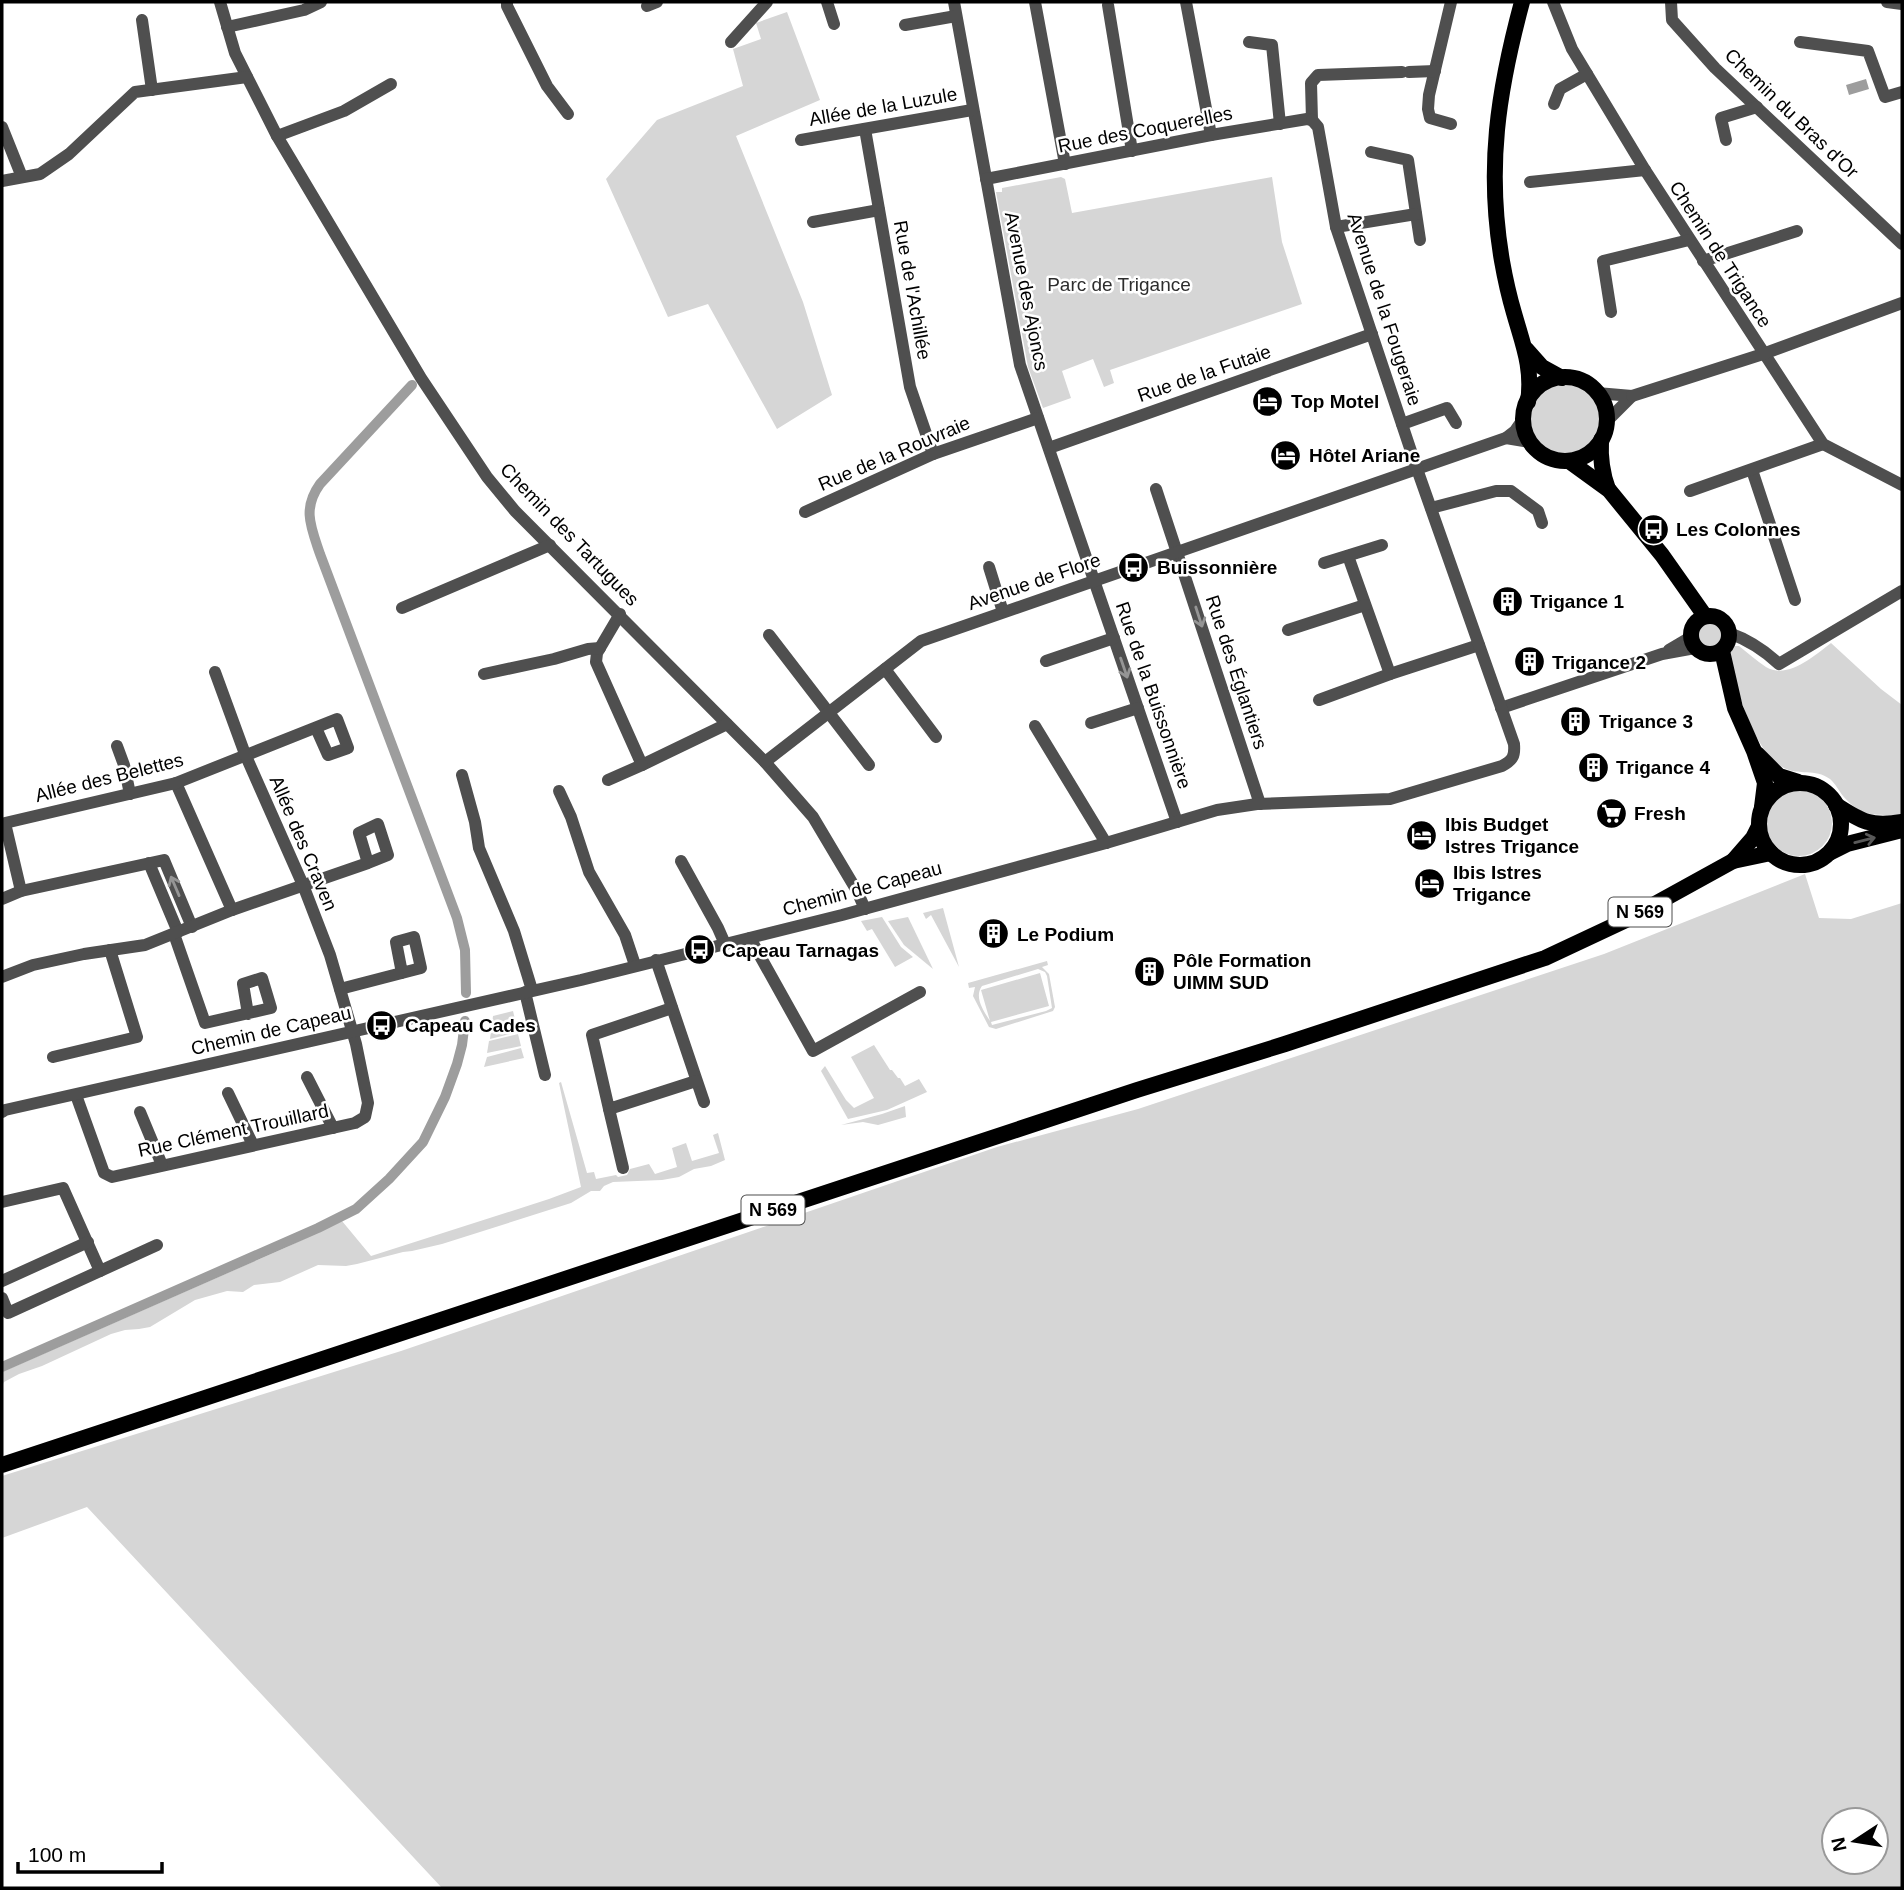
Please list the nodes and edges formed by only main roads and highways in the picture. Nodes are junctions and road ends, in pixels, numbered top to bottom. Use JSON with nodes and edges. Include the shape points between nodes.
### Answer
{"nodes":[{"id":1,"x":1522,"y":2,"type":"edge"},
{"id":2,"x":1526,"y":349,"type":"junction"},
{"id":3,"x":1562,"y":378,"type":"junction"},
{"id":4,"x":1528,"y":401,"type":"junction"},
{"id":5,"x":1601,"y":440,"type":"junction"},
{"id":6,"x":1569,"y":461,"type":"junction"},
{"id":7,"x":1609,"y":490,"type":"junction"},
{"id":8,"x":1702,"y":638,"type":"junction"},
{"id":9,"x":1754,"y":751,"type":"junction"},
{"id":10,"x":1800,"y":783,"type":"junction"},
{"id":11,"x":1836,"y":805,"type":"junction"},
{"id":12,"x":1762,"y":807,"type":"junction"},
{"id":13,"x":1902,"y":822,"type":"edge"},
{"id":14,"x":1759,"y":826,"type":"junction"},
{"id":15,"x":1902,"y":830,"type":"edge"},
{"id":16,"x":1770,"y":853,"type":"junction"},
{"id":17,"x":1829,"y":853,"type":"junction"},
{"id":18,"x":1733,"y":861,"type":"junction"},
{"id":19,"x":2,"y":1465,"type":"edge"}],
"edges":[{"from":1,"to":2,"type":"main road","via":[[1502,86],[1494,160],[1502,258]]},
{"from":2,"to":3,"type":"main road","via":[[1542,367]]},
{"from":2,"to":4,"type":"main road"},
{"from":3,"to":4,"type":"main road","via":[[1542,385]]},
{"from":3,"to":5,"type":"main road","via":[[1587,384],[1597,393],[1607,421]]},
{"from":4,"to":6,"type":"main road","via":[[1524,418],[1532,445],[1549,458]]},
{"from":5,"to":6,"type":"main road","via":[[1582,458]]},
{"from":5,"to":7,"type":"main road","via":[[1602,469]]},
{"from":6,"to":7,"type":"main road"},
{"from":7,"to":8,"type":"main road","via":[[1685,588]]},
{"from":8,"to":8,"type":"main road","via":[[1729,640],[1730,633],[1724,621],[1712,616]]},
{"from":8,"to":9,"type":"main road","via":[[1729,685]]},
{"from":9,"to":10,"type":"main road","via":[[1780,776]]},
{"from":9,"to":12,"type":"main road","via":[[1765,783]]},
{"from":10,"to":11,"type":"main road","via":[[1821,789]]},
{"from":10,"to":12,"type":"main road","via":[[1778,789]]},
{"from":11,"to":13,"type":"main road","via":[[1868,823]]},
{"from":11,"to":17,"type":"main road","via":[[1840,830]]},
{"from":12,"to":14,"type":"main road","number":"N 569"},
{"from":14,"to":16,"type":"main road"},
{"from":14,"to":18,"type":"main road","number":"N 569"},
{"from":17,"to":15,"type":"main road","one_way":true},
{"from":16,"to":17,"type":"main road","via":[[1805,865]]},
{"from":16,"to":18,"type":"main road","number":"N 569"},
{"from":18,"to":19,"type":"main road","number":"N 569","via":[[1545,958]]}]}
